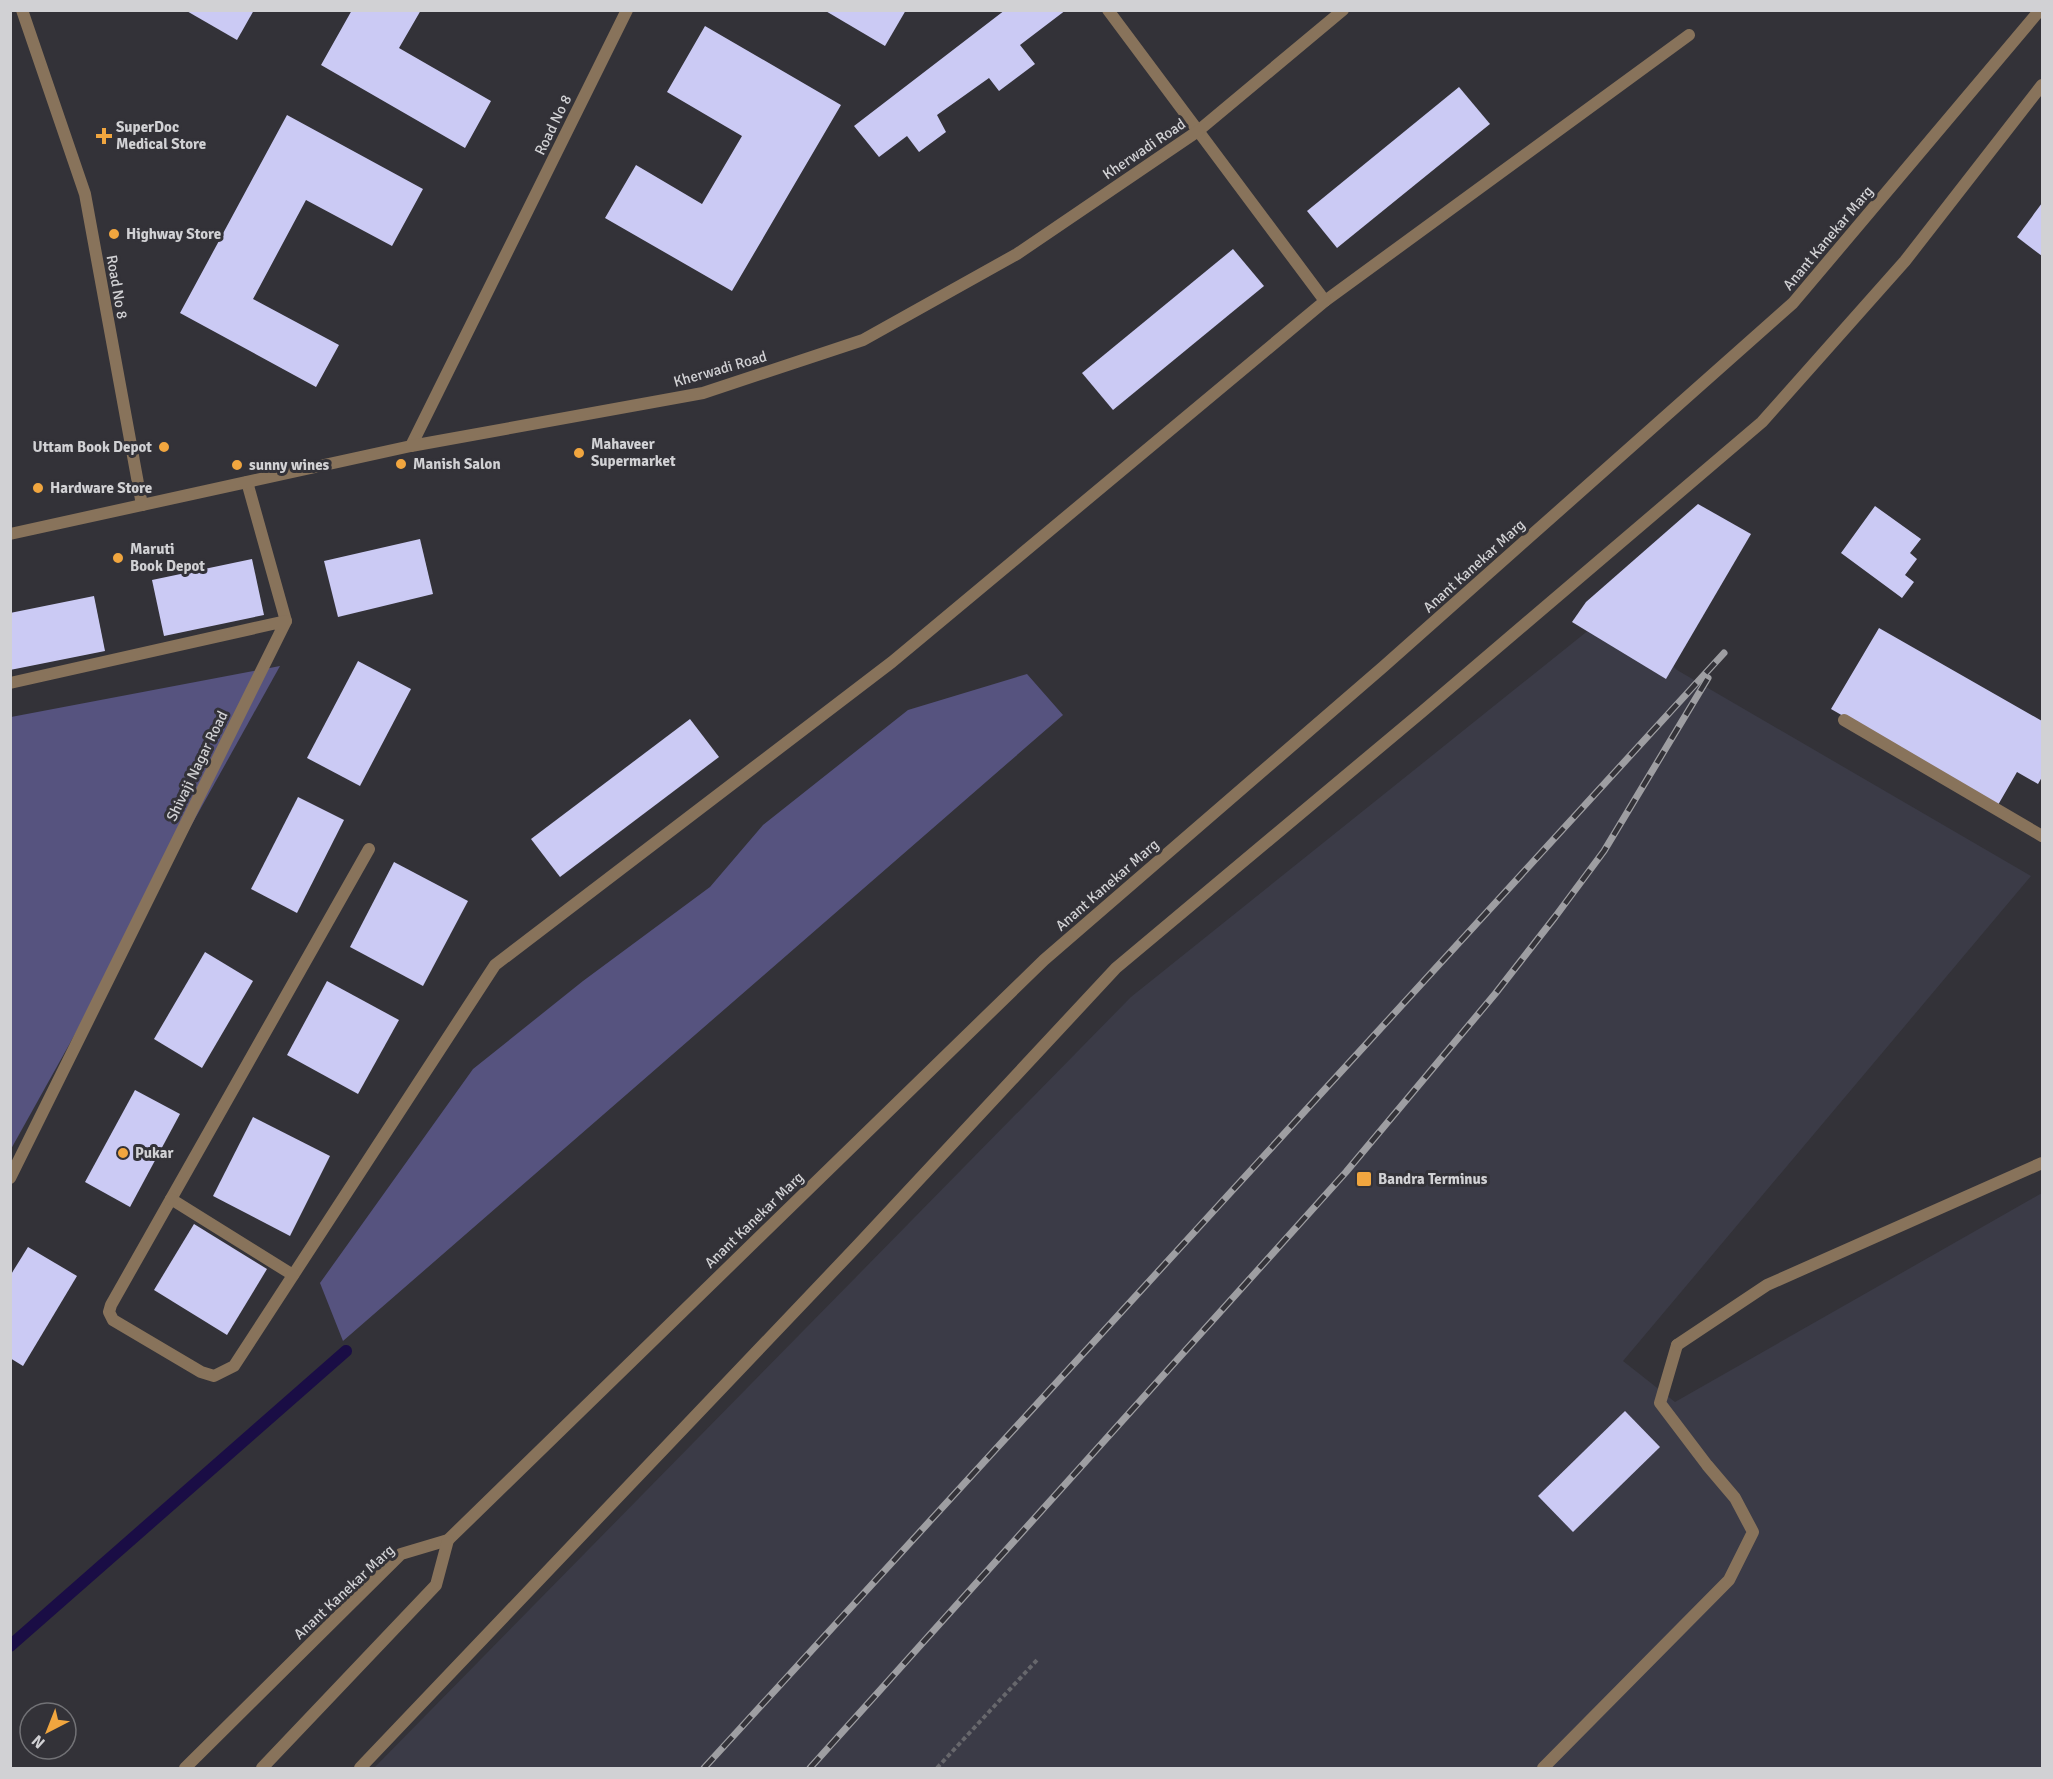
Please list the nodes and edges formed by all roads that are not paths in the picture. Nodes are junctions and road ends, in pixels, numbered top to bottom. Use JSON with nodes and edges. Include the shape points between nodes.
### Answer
{"nodes":[{"id":1,"x":22,"y":10,"type":"edge"},
{"id":2,"x":627,"y":10,"type":"edge"},
{"id":3,"x":1108,"y":10,"type":"edge"},
{"id":4,"x":1343,"y":10,"type":"edge"},
{"id":5,"x":2040,"y":10,"type":"edge"},
{"id":6,"x":1689,"y":35,"type":"dead end"},
{"id":7,"x":2043,"y":85,"type":"edge"},
{"id":8,"x":1198,"y":131,"type":"junction"},
{"id":9,"x":1325,"y":301,"type":"junction"},
{"id":10,"x":411,"y":446,"type":"junction"},
{"id":11,"x":248,"y":482,"type":"junction"},
{"id":12,"x":142,"y":505,"type":"junction"},
{"id":13,"x":10,"y":534,"type":"edge"},
{"id":14,"x":286,"y":621,"type":"junction"},
{"id":15,"x":10,"y":683,"type":"edge"},
{"id":16,"x":1844,"y":720,"type":"dead end"},
{"id":17,"x":2043,"y":836,"type":"edge"},
{"id":18,"x":369,"y":849,"type":"dead end"},
{"id":19,"x":2043,"y":1163,"type":"edge"},
{"id":20,"x":10,"y":1178,"type":"edge"},
{"id":21,"x":171,"y":1198,"type":"junction"},
{"id":22,"x":293,"y":1275,"type":"junction"},
{"id":23,"x":448,"y":1540,"type":"junction"},
{"id":24,"x":184,"y":1768,"type":"edge"},
{"id":25,"x":262,"y":1768,"type":"edge"},
{"id":26,"x":360,"y":1768,"type":"edge"},
{"id":27,"x":1543,"y":1768,"type":"edge"}],
"edges":[{"from":1,"to":12,"type":"street","name":"Road No 8","via":[[85,194]]},
{"from":2,"to":10,"type":"street","name":"Road No 8"},
{"from":3,"to":8,"type":"street"},
{"from":4,"to":8,"type":"street","name":"Kherwadi Road"},
{"from":5,"to":23,"type":"street","name":"Anant Kanekar Marg","via":[[1793,303],[1383,667],[1044,960]]},
{"from":6,"to":9,"type":"street"},
{"from":7,"to":26,"type":"street","via":[[1905,261],[1762,422],[1116,968]]},
{"from":8,"to":9,"type":"street"},
{"from":8,"to":10,"type":"street","name":"Kherwadi Road","via":[[1017,254],[863,340],[703,393]]},
{"from":9,"to":22,"type":"street","via":[[892,662],[495,964]]},
{"from":10,"to":11,"type":"street","name":"Kherwadi Road"},
{"from":11,"to":12,"type":"street","name":"Kherwadi Road"},
{"from":11,"to":14,"type":"street"},
{"from":12,"to":13,"type":"street","name":"Kherwadi Road"},
{"from":14,"to":15,"type":"street"},
{"from":14,"to":20,"type":"street","name":"Shivaji Nagar Road"},
{"from":16,"to":17,"type":"street"},
{"from":18,"to":21,"type":"street"},
{"from":19,"to":27,"type":"street","via":[[1767,1285],[1677,1345],[1660,1403],[1735,1498],[1753,1532],[1729,1580]]},
{"from":21,"to":22,"type":"street"},
{"from":21,"to":22,"type":"street","via":[[111,1305],[113,1320],[214,1376],[234,1366]]},
{"from":23,"to":24,"type":"street","name":"Anant Kanekar Marg","via":[[401,1554]]},
{"from":23,"to":25,"type":"street","via":[[436,1586]]}]}
